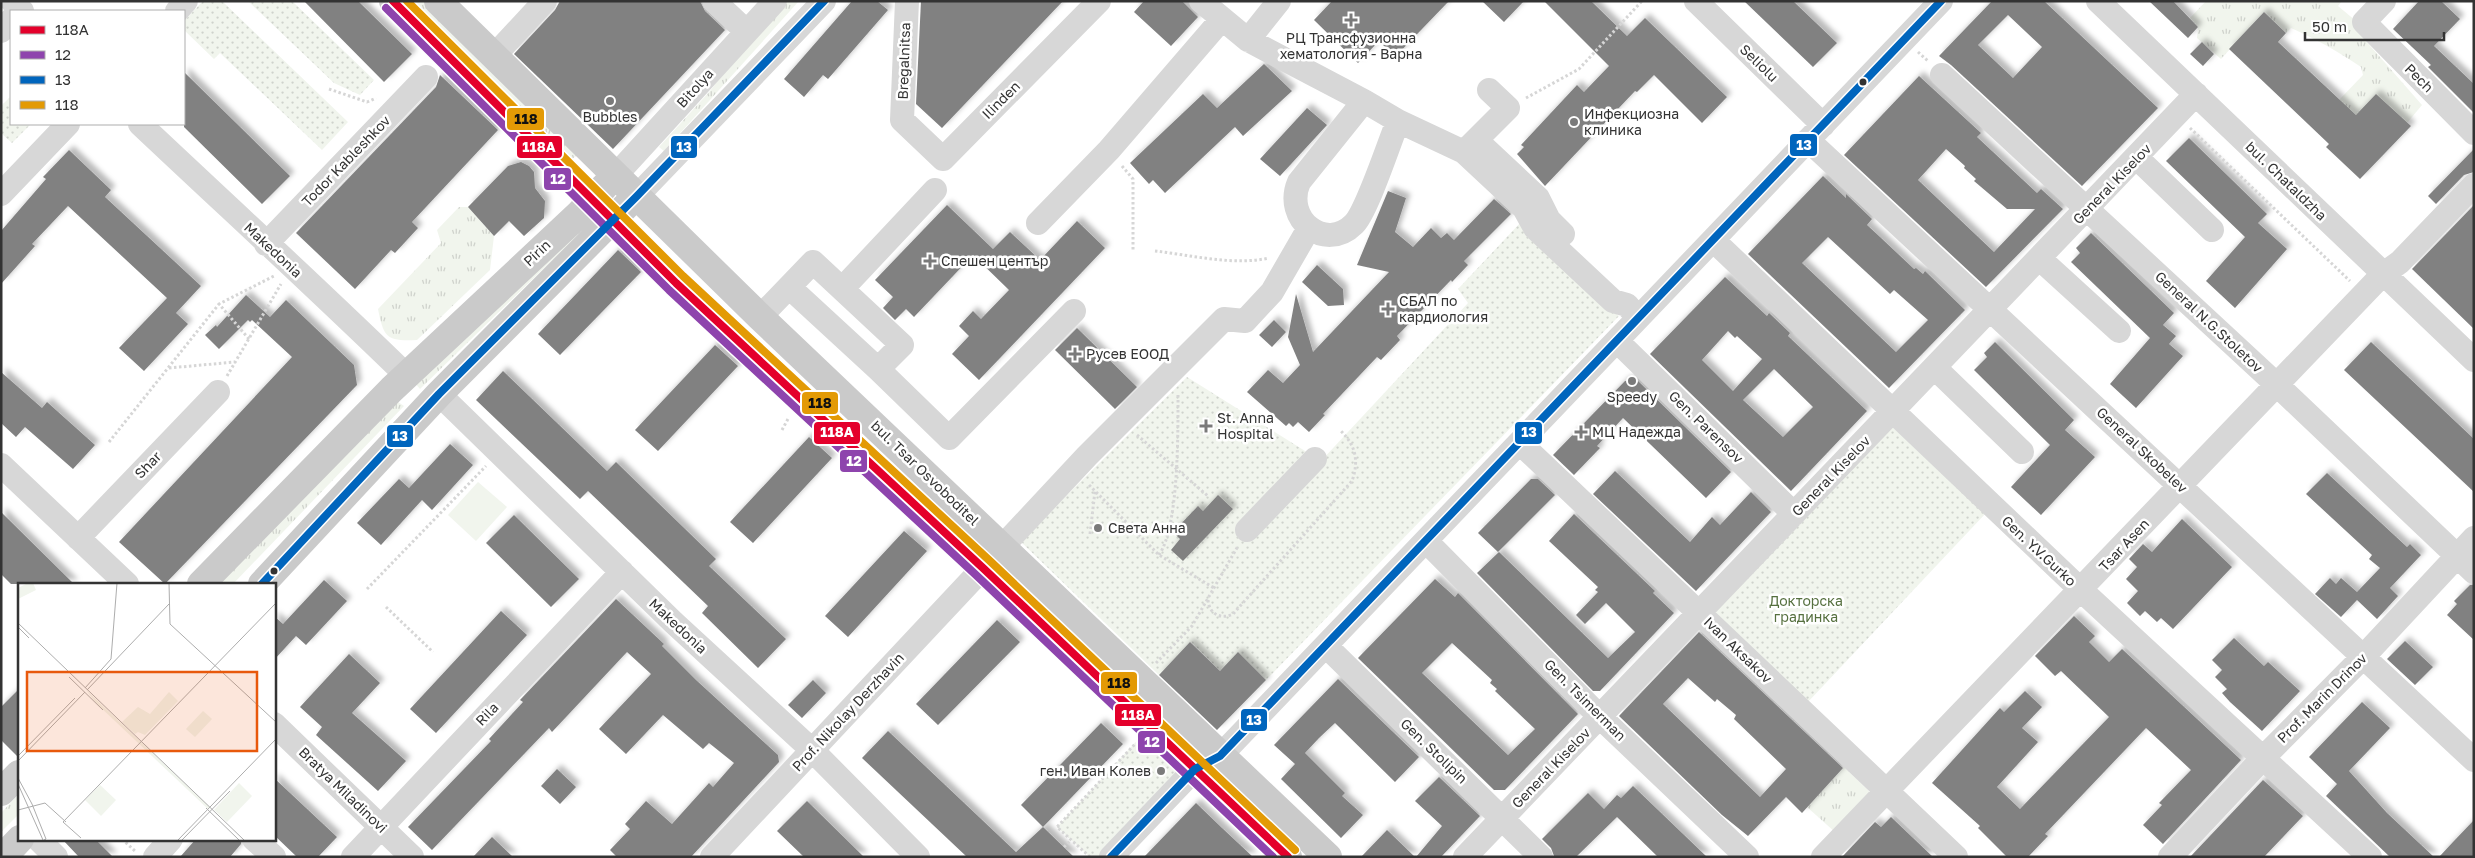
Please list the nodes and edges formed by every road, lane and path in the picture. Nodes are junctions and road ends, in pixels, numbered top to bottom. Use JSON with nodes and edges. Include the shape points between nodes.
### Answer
{"nodes":[{"id":1,"x":186,"y":1,"type":"edge"},
{"id":2,"x":393,"y":1,"type":"edge"},
{"id":3,"x":438,"y":1,"type":"edge"},
{"id":4,"x":545,"y":1,"type":"edge"},
{"id":5,"x":714,"y":1,"type":"edge"},
{"id":6,"x":775,"y":1,"type":"edge"},
{"id":7,"x":824,"y":1,"type":"edge"},
{"id":8,"x":907,"y":1,"type":"edge"},
{"id":9,"x":1099,"y":1,"type":"edge"},
{"id":10,"x":1279,"y":1,"type":"edge"},
{"id":11,"x":1642,"y":1,"type":"edge"},
{"id":12,"x":1696,"y":1,"type":"edge"},
{"id":13,"x":1941,"y":1,"type":"edge"},
{"id":14,"x":2098,"y":1,"type":"edge"},
{"id":15,"x":2384,"y":1,"type":"edge"},
{"id":16,"x":1201,"y":2,"type":"edge"},
{"id":17,"x":177,"y":10,"type":"edge"},
{"id":18,"x":10,"y":19,"type":"edge"},
{"id":19,"x":1221,"y":20,"type":"junction"},
{"id":20,"x":1,"y":30,"type":"edge"},
{"id":21,"x":746,"y":31,"type":"junction"},
{"id":22,"x":1905,"y":39,"type":"junction"},
{"id":23,"x":1248,"y":40,"type":"junction"},
{"id":24,"x":494,"y":56,"type":"junction"},
{"id":25,"x":1942,"y":74,"type":"joint"},
{"id":26,"x":426,"y":77,"type":"dead end"},
{"id":27,"x":1489,"y":90,"type":"dead end"},
{"id":28,"x":2196,"y":94,"type":"junction"},
{"id":29,"x":1364,"y":101,"type":"junction"},
{"id":30,"x":1508,"y":108,"type":"junction"},
{"id":31,"x":2177,"y":116,"type":"junction"},
{"id":32,"x":902,"y":120,"type":"joint"},
{"id":33,"x":1398,"y":121,"type":"junction"},
{"id":34,"x":67,"y":125,"type":"edge"},
{"id":35,"x":141,"y":125,"type":"edge"},
{"id":36,"x":1816,"y":133,"type":"junction"},
{"id":37,"x":2474,"y":133,"type":"edge"},
{"id":38,"x":1470,"y":146,"type":"junction"},
{"id":39,"x":1108,"y":150,"type":"junction"},
{"id":40,"x":2137,"y":158,"type":"junction"},
{"id":41,"x":616,"y":175,"type":"junction"},
{"id":42,"x":2474,"y":185,"type":"edge"},
{"id":43,"x":935,"y":190,"type":"dead end"},
{"id":44,"x":1,"y":194,"type":"edge"},
{"id":45,"x":637,"y":196,"type":"junction"},
{"id":46,"x":592,"y":200,"type":"junction"},
{"id":47,"x":2088,"y":209,"type":"junction"},
{"id":48,"x":613,"y":220,"type":"junction"},
{"id":49,"x":1038,"y":223,"type":"dead end"},
{"id":50,"x":2212,"y":230,"type":"dead end"},
{"id":51,"x":1306,"y":233,"type":"junction"},
{"id":52,"x":1713,"y":240,"type":"junction"},
{"id":53,"x":266,"y":244,"type":"junction"},
{"id":54,"x":1155,"y":251,"type":"dead end"},
{"id":55,"x":1133,"y":252,"type":"dead end"},
{"id":56,"x":2040,"y":259,"type":"junction"},
{"id":57,"x":291,"y":267,"type":"junction"},
{"id":58,"x":2382,"y":275,"type":"junction"},
{"id":59,"x":789,"y":287,"type":"junction"},
{"id":60,"x":842,"y":289,"type":"junction"},
{"id":61,"x":2364,"y":295,"type":"junction"},
{"id":62,"x":218,"y":304,"type":"junction"},
{"id":63,"x":1074,"y":311,"type":"dead end"},
{"id":64,"x":1990,"y":311,"type":"junction"},
{"id":65,"x":1633,"y":312,"type":"junction"},
{"id":66,"x":760,"y":316,"type":"junction"},
{"id":67,"x":2119,"y":331,"type":"dead end"},
{"id":68,"x":249,"y":339,"type":"junction"},
{"id":69,"x":1617,"y":340,"type":"junction"},
{"id":70,"x":737,"y":341,"type":"junction"},
{"id":71,"x":2474,"y":360,"type":"edge"},
{"id":72,"x":235,"y":362,"type":"junction"},
{"id":73,"x":1179,"y":364,"type":"junction"},
{"id":74,"x":168,"y":368,"type":"junction"},
{"id":75,"x":1935,"y":368,"type":"junction"},
{"id":76,"x":878,"y":370,"type":"junction"},
{"id":77,"x":407,"y":376,"type":"junction"},
{"id":78,"x":2276,"y":384,"type":"junction"},
{"id":79,"x":218,"y":392,"type":"joint"},
{"id":80,"x":438,"y":394,"type":"junction"},
{"id":81,"x":1892,"y":413,"type":"junction"},
{"id":82,"x":1121,"y":422,"type":"junction"},
{"id":83,"x":1341,"y":431,"type":"dead end"},
{"id":84,"x":109,"y":442,"type":"dead end"},
{"id":85,"x":1520,"y":443,"type":"junction"},
{"id":86,"x":2022,"y":452,"type":"dead end"},
{"id":87,"x":498,"y":453,"type":"junction"},
{"id":88,"x":1315,"y":459,"type":"dead end"},
{"id":89,"x":1,"y":465,"type":"edge"},
{"id":90,"x":1176,"y":469,"type":"junction"},
{"id":91,"x":1074,"y":470,"type":"junction"},
{"id":92,"x":2180,"y":485,"type":"junction"},
{"id":93,"x":1095,"y":491,"type":"junction"},
{"id":94,"x":1208,"y":496,"type":"dead end"},
{"id":95,"x":1794,"y":514,"type":"junction"},
{"id":96,"x":1247,"y":530,"type":"joint"},
{"id":97,"x":1090,"y":534,"type":"dead end"},
{"id":98,"x":78,"y":538,"type":"junction"},
{"id":99,"x":2474,"y":538,"type":"edge"},
{"id":100,"x":1426,"y":541,"type":"junction"},
{"id":101,"x":1002,"y":547,"type":"junction"},
{"id":102,"x":1159,"y":554,"type":"junction"},
{"id":103,"x":2456,"y":556,"type":"junction"},
{"id":104,"x":983,"y":568,"type":"junction"},
{"id":105,"x":622,"y":572,"type":"junction"},
{"id":106,"x":2474,"y":572,"type":"edge"},
{"id":107,"x":126,"y":583,"type":"edge"},
{"id":108,"x":202,"y":583,"type":"edge"},
{"id":109,"x":263,"y":583,"type":"edge"},
{"id":110,"x":1214,"y":588,"type":"junction"},
{"id":111,"x":367,"y":589,"type":"dead end"},
{"id":112,"x":2081,"y":590,"type":"junction"},
{"id":113,"x":1208,"y":600,"type":"junction"},
{"id":114,"x":386,"y":608,"type":"dead end"},
{"id":115,"x":1699,"y":613,"type":"junction"},
{"id":116,"x":1326,"y":646,"type":"junction"},
{"id":117,"x":433,"y":652,"type":"dead end"},
{"id":118,"x":2364,"y":656,"type":"junction"},
{"id":119,"x":1141,"y":680,"type":"junction"},
{"id":120,"x":1600,"y":717,"type":"junction"},
{"id":121,"x":1151,"y":726,"type":"junction"},
{"id":122,"x":275,"y":728,"type":"edge"},
{"id":123,"x":812,"y":750,"type":"junction"},
{"id":124,"x":1220,"y":756,"type":"junction"},
{"id":125,"x":2262,"y":759,"type":"junction"},
{"id":126,"x":2474,"y":760,"type":"edge"},
{"id":127,"x":1195,"y":768,"type":"junction"},
{"id":128,"x":18,"y":775,"type":"edge"},
{"id":129,"x":1886,"y":791,"type":"junction"},
{"id":130,"x":1,"y":792,"type":"edge"},
{"id":131,"x":1502,"y":818,"type":"junction"},
{"id":132,"x":380,"y":827,"type":"junction"},
{"id":133,"x":19,"y":840,"type":"edge"},
{"id":134,"x":39,"y":840,"type":"edge"},
{"id":135,"x":123,"y":840,"type":"edge"},
{"id":136,"x":170,"y":840,"type":"edge"},
{"id":137,"x":255,"y":840,"type":"edge"},
{"id":138,"x":1071,"y":840,"type":"junction"},
{"id":139,"x":1064,"y":847,"type":"dead end"},
{"id":140,"x":3,"y":857,"type":"edge"},
{"id":141,"x":56,"y":857,"type":"edge"},
{"id":142,"x":141,"y":857,"type":"edge"},
{"id":143,"x":155,"y":857,"type":"edge"},
{"id":144,"x":274,"y":857,"type":"edge"},
{"id":145,"x":353,"y":857,"type":"edge"},
{"id":146,"x":412,"y":857,"type":"edge"},
{"id":147,"x":712,"y":857,"type":"edge"},
{"id":148,"x":918,"y":857,"type":"edge"},
{"id":149,"x":1090,"y":857,"type":"edge"},
{"id":150,"x":1111,"y":857,"type":"edge"},
{"id":151,"x":1288,"y":857,"type":"edge"},
{"id":152,"x":1328,"y":857,"type":"edge"},
{"id":153,"x":1466,"y":857,"type":"edge"},
{"id":154,"x":1541,"y":857,"type":"edge"},
{"id":155,"x":1747,"y":857,"type":"edge"},
{"id":156,"x":1823,"y":857,"type":"edge"},
{"id":157,"x":1956,"y":857,"type":"edge"},
{"id":158,"x":2170,"y":857,"type":"edge"},
{"id":159,"x":2370,"y":857,"type":"edge"}],
"edges":[{"from":1,"to":17,"type":"street"},
{"from":2,"to":46,"type":"main road","name":"bul. Tsar Osvoboditel"},
{"from":3,"to":24,"type":"main road","name":"bul. Tsar Osvoboditel"},
{"from":4,"to":24,"type":"street"},
{"from":5,"to":21,"type":"street"},
{"from":6,"to":21,"type":"street","name":"Bitolya"},
{"from":7,"to":45,"type":"street"},
{"from":8,"to":32,"type":"street","name":"Bregalnitsa"},
{"from":9,"to":32,"type":"street","name":"Ilinden","via":[[943,159]]},
{"from":10,"to":23,"type":"street"},
{"from":11,"to":30,"type":"path","via":[[1578,69]]},
{"from":12,"to":36,"type":"street","name":"Seliolu"},
{"from":13,"to":22,"type":"street"},
{"from":14,"to":28,"type":"street","name":"bul. Chataldzha"},
{"from":15,"to":37,"type":"street","name":"Pech","via":[[2364,22]]},
{"from":16,"to":19,"type":"street"},
{"from":18,"to":20,"type":"street"},
{"from":19,"to":23,"type":"street"},
{"from":19,"to":39,"type":"street"},
{"from":21,"to":41,"type":"street","name":"Bitolya"},
{"from":22,"to":25,"type":"path"},
{"from":22,"to":36,"type":"street"},
{"from":23,"to":29,"type":"street"},
{"from":24,"to":41,"type":"main road","name":"bul. Tsar Osvoboditel"},
{"from":25,"to":47,"type":"street","name":"General N.G.Stoletov"},
{"from":26,"to":53,"type":"street","name":"Todor Kableshkov"},
{"from":27,"to":30,"type":"street"},
{"from":28,"to":31,"type":"street","name":"General Kiselov"},
{"from":28,"to":58,"type":"street","name":"bul. Chataldzha"},
{"from":29,"to":33,"type":"street"},
{"from":29,"to":51,"type":"street","via":[[1295,191],[1296,209]]},
{"from":30,"to":38,"type":"street"},
{"from":31,"to":40,"type":"street","name":"General Kiselov"},
{"from":31,"to":61,"type":"path"},
{"from":33,"to":38,"type":"street"},
{"from":33,"to":51,"type":"street","via":[[1359,217],[1338,233]]},
{"from":34,"to":44,"type":"street"},
{"from":35,"to":53,"type":"street","name":"Makedonia"},
{"from":36,"to":52,"type":"street"},
{"from":36,"to":64,"type":"street","name":"General Skobelev"},
{"from":38,"to":65,"type":"street","via":[[1524,208],[1535,228],[1613,302]]},
{"from":39,"to":49,"type":"street"},
{"from":39,"to":55,"type":"path","via":[[1133,179]]},
{"from":40,"to":47,"type":"street","name":"General Kiselov"},
{"from":40,"to":50,"type":"street"},
{"from":41,"to":45,"type":"main road","name":"bul. Tsar Osvoboditel"},
{"from":41,"to":46,"type":"main road","name":"Pirin"},
{"from":42,"to":58,"type":"street","name":"Tsar Asen","via":[[2400,262]]},
{"from":43,"to":60,"type":"street"},
{"from":45,"to":48,"type":"main road"},
{"from":45,"to":66,"type":"main road","name":"bul. Tsar Osvoboditel"},
{"from":46,"to":48,"type":"main road","name":"bul. Tsar Osvoboditel"},
{"from":46,"to":77,"type":"main road","name":"Pirin"},
{"from":47,"to":56,"type":"street","name":"General Kiselov"},
{"from":47,"to":78,"type":"street","name":"General N.G.Stoletov"},
{"from":48,"to":70,"type":"main road","name":"bul. Tsar Osvoboditel"},
{"from":48,"to":80,"type":"main road"},
{"from":51,"to":54,"type":"path","via":[[1277,256],[1256,261]]},
{"from":51,"to":73,"type":"street","via":[[1272,292],[1245,321],[1224,319]]},
{"from":52,"to":65,"type":"street"},
{"from":52,"to":81,"type":"street","name":"Gen. Y.V.Gurko"},
{"from":53,"to":57,"type":"street","name":"Makedonia"},
{"from":56,"to":64,"type":"street","name":"General Kiselov"},
{"from":56,"to":67,"type":"street"},
{"from":57,"to":62,"type":"path"},
{"from":57,"to":68,"type":"path"},
{"from":57,"to":77,"type":"street","name":"Makedonia","via":[[343,312]]},
{"from":58,"to":61,"type":"street","name":"Tsar Asen"},
{"from":58,"to":71,"type":"street","name":"bul. Chataldzha"},
{"from":59,"to":60,"type":"street","via":[[813,262]]},
{"from":59,"to":66,"type":"street"},
{"from":59,"to":76,"type":"street"},
{"from":60,"to":76,"type":"street","via":[[902,345]]},
{"from":61,"to":78,"type":"street","name":"Tsar Asen"},
{"from":62,"to":68,"type":"path"},
{"from":62,"to":74,"type":"path"},
{"from":63,"to":76,"type":"street","via":[[949,438]]},
{"from":64,"to":75,"type":"street","name":"General Kiselov"},
{"from":64,"to":92,"type":"street","name":"General Skobelev"},
{"from":65,"to":69,"type":"street"},
{"from":66,"to":70,"type":"main road"},
{"from":66,"to":101,"type":"main road","name":"bul. Tsar Osvoboditel"},
{"from":68,"to":72,"type":"path"},
{"from":69,"to":85,"type":"street"},
{"from":69,"to":95,"type":"street","name":"Gen. Parensov"},
{"from":70,"to":104,"type":"main road","name":"bul. Tsar Osvoboditel"},
{"from":72,"to":74,"type":"path"},
{"from":72,"to":79,"type":"path"},
{"from":73,"to":82,"type":"street"},
{"from":73,"to":90,"type":"path"},
{"from":74,"to":84,"type":"path"},
{"from":75,"to":81,"type":"street","name":"General Kiselov"},
{"from":75,"to":86,"type":"street"},
{"from":77,"to":108,"type":"main road","name":"Pirin"},
{"from":78,"to":92,"type":"street","name":"Tsar Asen"},
{"from":78,"to":103,"type":"street","name":"General N.G.Stoletov"},
{"from":79,"to":98,"type":"street","name":"Shar"},
{"from":80,"to":87,"type":"street","name":"Makedonia"},
{"from":80,"to":109,"type":"main road"},
{"from":81,"to":95,"type":"street","name":"General Kiselov"},
{"from":81,"to":112,"type":"street","name":"Gen. Y.V.Gurko"},
{"from":82,"to":90,"type":"path"},
{"from":82,"to":91,"type":"street"},
{"from":83,"to":113,"type":"path","via":[[1354,449],[1356,459],[1352,481],[1234,614],[1224,617],[1215,614]]},
{"from":85,"to":100,"type":"street"},
{"from":85,"to":115,"type":"street","name":"Ivan Aksakov"},
{"from":87,"to":105,"type":"street","name":"Makedonia"},
{"from":87,"to":111,"type":"path"},
{"from":88,"to":96,"type":"street"},
{"from":89,"to":98,"type":"street"},
{"from":90,"to":94,"type":"path"},
{"from":90,"to":102,"type":"path","via":[[1167,544]]},
{"from":91,"to":93,"type":"path"},
{"from":91,"to":101,"type":"street"},
{"from":92,"to":112,"type":"street","name":"Tsar Asen"},
{"from":92,"to":118,"type":"street","name":"General Skobelev"},
{"from":93,"to":97,"type":"path"},
{"from":93,"to":102,"type":"path"},
{"from":95,"to":115,"type":"street","name":"General Kiselov"},
{"from":96,"to":110,"type":"path"},
{"from":98,"to":107,"type":"street"},
{"from":99,"to":103,"type":"street","name":"Prof. Marin Drinov"},
{"from":100,"to":116,"type":"street"},
{"from":100,"to":120,"type":"street","name":"Gen. Tsimerman"},
{"from":101,"to":119,"type":"main road","name":"bul. Tsar Osvoboditel"},
{"from":102,"to":110,"type":"path"},
{"from":103,"to":106,"type":"street","name":"General N.G.Stoletov"},
{"from":103,"to":118,"type":"street","name":"Prof. Marin Drinov"},
{"from":104,"to":121,"type":"main road","name":"bul. Tsar Osvoboditel"},
{"from":104,"to":123,"type":"street","name":"Prof. Nikolay Derzhavin"},
{"from":105,"to":123,"type":"street","name":"Makedonia"},
{"from":105,"to":132,"type":"street","name":"Rila"},
{"from":110,"to":113,"type":"path"},
{"from":112,"to":125,"type":"street","name":"Gen. Y.V.Gurko"},
{"from":112,"to":129,"type":"street","name":"Tsar Asen"},
{"from":113,"to":119,"type":"path","via":[[1192,626]]},
{"from":114,"to":117,"type":"path"},
{"from":115,"to":120,"type":"street","name":"General Kiselov"},
{"from":115,"to":129,"type":"street","name":"Ivan Aksakov"},
{"from":116,"to":124,"type":"street"},
{"from":116,"to":131,"type":"street","name":"Gen. Stolipin"},
{"from":118,"to":125,"type":"street","name":"Prof. Marin Drinov"},
{"from":118,"to":126,"type":"street","name":"General Skobelev"},
{"from":119,"to":124,"type":"main road","name":"bul. Tsar Osvoboditel"},
{"from":120,"to":131,"type":"street","name":"General Kiselov"},
{"from":120,"to":155,"type":"street","name":"Gen. Tsimerman"},
{"from":121,"to":127,"type":"main road","name":"bul. Tsar Osvoboditel"},
{"from":121,"to":138,"type":"path","via":[[1057,827]]},
{"from":122,"to":132,"type":"street","name":"Bratya Miladinovi"},
{"from":123,"to":147,"type":"street","name":"Prof. Nikolay Derzhavin"},
{"from":123,"to":148,"type":"street","name":"Makedonia"},
{"from":124,"to":127,"type":"street"},
{"from":124,"to":152,"type":"main road","name":"bul. Tsar Osvoboditel"},
{"from":125,"to":158,"type":"street","name":"Prof. Marin Drinov"},
{"from":125,"to":159,"type":"street","name":"Gen. Y.V.Gurko"},
{"from":127,"to":150,"type":"street"},
{"from":127,"to":151,"type":"main road","name":"bul. Tsar Osvoboditel"},
{"from":128,"to":130,"type":"main road"},
{"from":129,"to":156,"type":"street","name":"Tsar Asen"},
{"from":129,"to":157,"type":"street","name":"Ivan Aksakov"},
{"from":131,"to":153,"type":"street","name":"General Kiselov"},
{"from":131,"to":154,"type":"street","name":"Gen. Stolipin"},
{"from":132,"to":145,"type":"street","name":"Rila"},
{"from":132,"to":146,"type":"street","name":"Bratya Miladinovi"},
{"from":133,"to":140,"type":"main road"},
{"from":134,"to":141,"type":"street"},
{"from":135,"to":142,"type":"path"},
{"from":136,"to":143,"type":"street"},
{"from":137,"to":144,"type":"street"},
{"from":138,"to":139,"type":"path"},
{"from":138,"to":149,"type":"path"}]}
